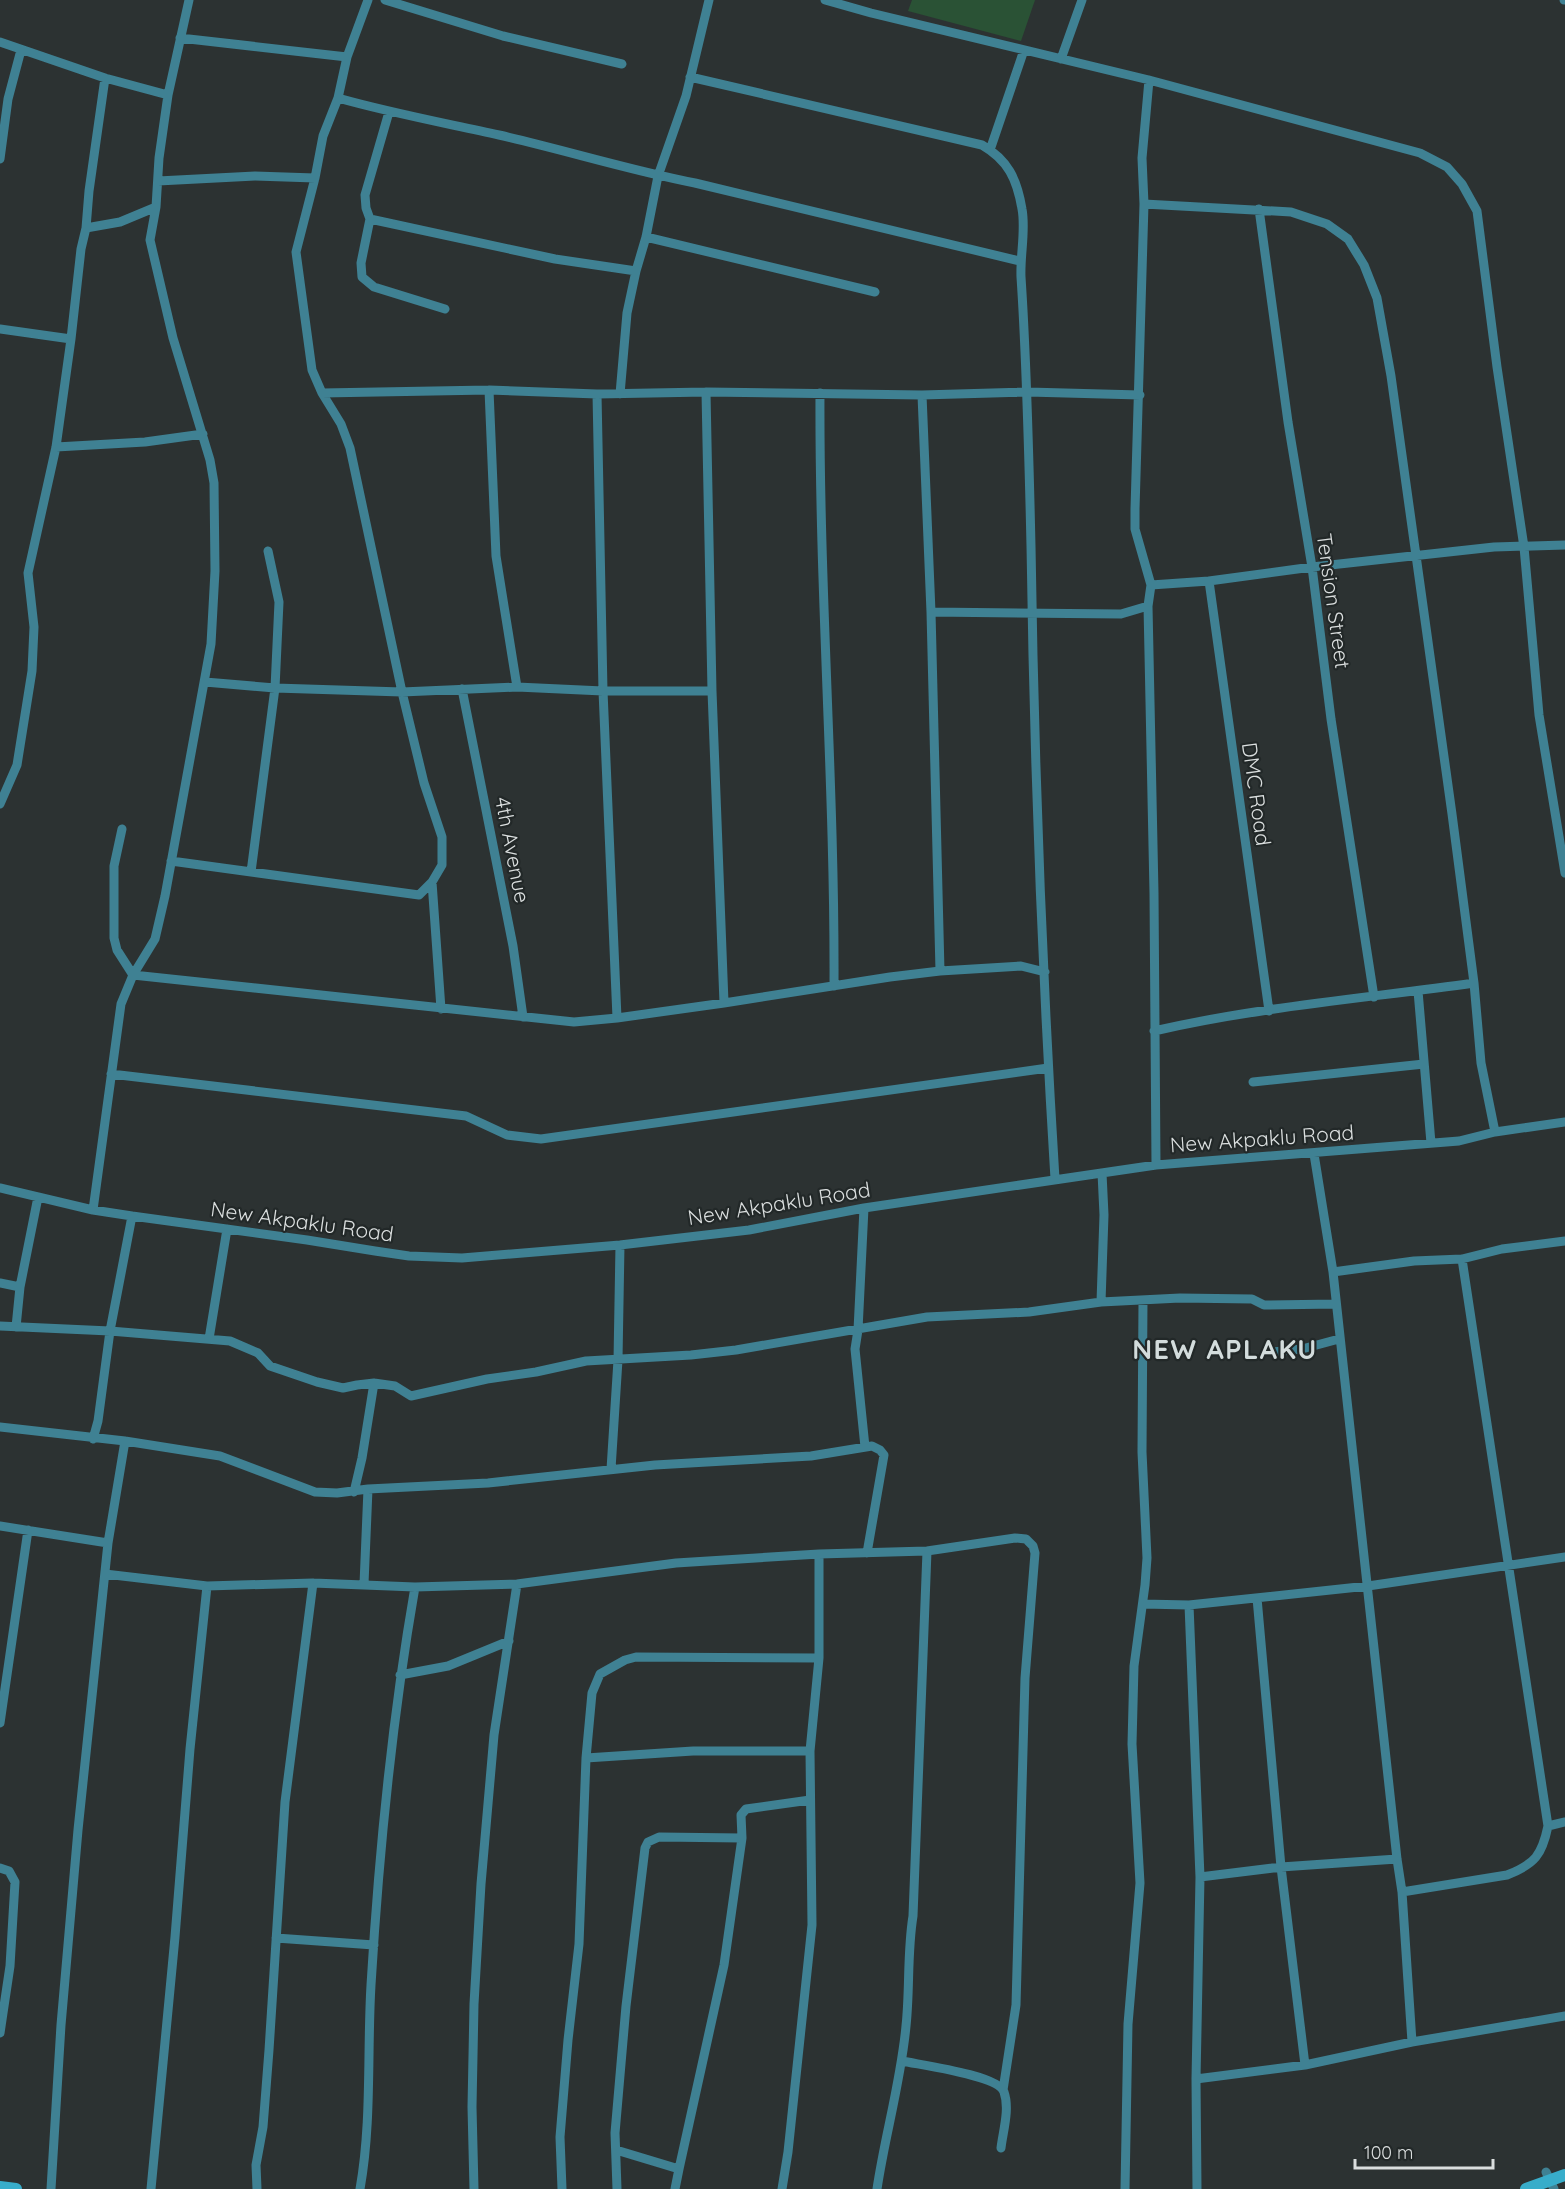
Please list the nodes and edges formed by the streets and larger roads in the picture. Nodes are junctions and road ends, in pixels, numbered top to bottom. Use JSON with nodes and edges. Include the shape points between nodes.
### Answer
{"nodes":[{"id":1,"x":189,"y":0,"type":"edge"},
{"id":2,"x":368,"y":0,"type":"edge"},
{"id":3,"x":386,"y":0,"type":"edge"},
{"id":4,"x":709,"y":0,"type":"edge"},
{"id":5,"x":825,"y":0,"type":"edge"},
{"id":6,"x":1082,"y":0,"type":"edge"},
{"id":7,"x":180,"y":38,"type":"junction"},
{"id":8,"x":0,"y":42,"type":"edge"},
{"id":9,"x":21,"y":50,"type":"junction"},
{"id":10,"x":1024,"y":50,"type":"junction"},
{"id":11,"x":347,"y":57,"type":"junction"},
{"id":12,"x":1061,"y":60,"type":"junction"},
{"id":13,"x":622,"y":64,"type":"dead end"},
{"id":14,"x":690,"y":77,"type":"junction"},
{"id":15,"x":105,"y":78,"type":"junction"},
{"id":16,"x":1149,"y":80,"type":"junction"},
{"id":17,"x":168,"y":94,"type":"junction"},
{"id":18,"x":338,"y":98,"type":"junction"},
{"id":19,"x":389,"y":112,"type":"junction"},
{"id":20,"x":990,"y":150,"type":"junction"},
{"id":21,"x":0,"y":159,"type":"edge"},
{"id":22,"x":658,"y":176,"type":"junction"},
{"id":23,"x":315,"y":178,"type":"junction"},
{"id":24,"x":158,"y":181,"type":"junction"},
{"id":25,"x":1144,"y":204,"type":"junction"},
{"id":26,"x":156,"y":207,"type":"junction"},
{"id":27,"x":1259,"y":210,"type":"junction"},
{"id":28,"x":370,"y":219,"type":"junction"},
{"id":29,"x":86,"y":228,"type":"junction"},
{"id":30,"x":646,"y":237,"type":"junction"},
{"id":31,"x":1020,"y":261,"type":"junction"},
{"id":32,"x":636,"y":272,"type":"junction"},
{"id":33,"x":875,"y":292,"type":"dead end"},
{"id":34,"x":445,"y":309,"type":"dead end"},
{"id":35,"x":0,"y":329,"type":"edge"},
{"id":36,"x":71,"y":339,"type":"junction"},
{"id":37,"x":489,"y":390,"type":"junction"},
{"id":38,"x":706,"y":392,"type":"junction"},
{"id":39,"x":1028,"y":392,"type":"junction"},
{"id":40,"x":322,"y":393,"type":"junction"},
{"id":41,"x":820,"y":393,"type":"junction"},
{"id":42,"x":597,"y":394,"type":"junction"},
{"id":43,"x":620,"y":394,"type":"junction"},
{"id":44,"x":922,"y":395,"type":"junction"},
{"id":45,"x":1140,"y":395,"type":"junction"},
{"id":46,"x":203,"y":434,"type":"junction"},
{"id":47,"x":56,"y":447,"type":"junction"},
{"id":48,"x":1565,"y":545,"type":"edge"},
{"id":49,"x":1524,"y":547,"type":"junction"},
{"id":50,"x":268,"y":551,"type":"dead end"},
{"id":51,"x":1417,"y":557,"type":"junction"},
{"id":52,"x":1311,"y":567,"type":"junction"},
{"id":53,"x":1209,"y":582,"type":"junction"},
{"id":54,"x":1151,"y":585,"type":"junction"},
{"id":55,"x":1148,"y":606,"type":"junction"},
{"id":56,"x":931,"y":612,"type":"junction"},
{"id":57,"x":1032,"y":612,"type":"junction"},
{"id":58,"x":204,"y":682,"type":"junction"},
{"id":59,"x":517,"y":687,"type":"junction"},
{"id":60,"x":275,"y":688,"type":"junction"},
{"id":61,"x":462,"y":689,"type":"junction"},
{"id":62,"x":603,"y":691,"type":"junction"},
{"id":63,"x":712,"y":691,"type":"junction"},
{"id":64,"x":402,"y":692,"type":"junction"},
{"id":65,"x":0,"y":804,"type":"edge"},
{"id":66,"x":122,"y":830,"type":"dead end"},
{"id":67,"x":171,"y":861,"type":"junction"},
{"id":68,"x":251,"y":872,"type":"junction"},
{"id":69,"x":1565,"y":873,"type":"edge"},
{"id":70,"x":432,"y":882,"type":"junction"},
{"id":71,"x":940,"y":970,"type":"junction"},
{"id":72,"x":1045,"y":972,"type":"junction"},
{"id":73,"x":133,"y":975,"type":"junction"},
{"id":74,"x":1474,"y":983,"type":"junction"},
{"id":75,"x":834,"y":986,"type":"junction"},
{"id":76,"x":1418,"y":991,"type":"junction"},
{"id":77,"x":1374,"y":997,"type":"junction"},
{"id":78,"x":724,"y":1004,"type":"junction"},
{"id":79,"x":441,"y":1009,"type":"junction"},
{"id":80,"x":1269,"y":1011,"type":"junction"},
{"id":81,"x":523,"y":1017,"type":"junction"},
{"id":82,"x":617,"y":1018,"type":"junction"},
{"id":83,"x":1154,"y":1031,"type":"junction"},
{"id":84,"x":1424,"y":1064,"type":"junction"},
{"id":85,"x":1048,"y":1068,"type":"junction"},
{"id":86,"x":111,"y":1074,"type":"junction"},
{"id":87,"x":1253,"y":1082,"type":"dead end"},
{"id":88,"x":1565,"y":1122,"type":"edge"},
{"id":89,"x":1495,"y":1132,"type":"junction"},
{"id":90,"x":1431,"y":1143,"type":"junction"},
{"id":91,"x":1314,"y":1154,"type":"junction"},
{"id":92,"x":1156,"y":1166,"type":"junction"},
{"id":93,"x":1102,"y":1173,"type":"junction"},
{"id":94,"x":1054,"y":1179,"type":"junction"},
{"id":95,"x":0,"y":1188,"type":"edge"},
{"id":96,"x":38,"y":1197,"type":"junction"},
{"id":97,"x":864,"y":1208,"type":"junction"},
{"id":98,"x":93,"y":1210,"type":"junction"},
{"id":99,"x":132,"y":1216,"type":"junction"},
{"id":100,"x":227,"y":1228,"type":"junction"},
{"id":101,"x":1565,"y":1241,"type":"edge"},
{"id":102,"x":620,"y":1245,"type":"junction"},
{"id":103,"x":1462,"y":1258,"type":"junction"},
{"id":104,"x":1333,"y":1272,"type":"junction"},
{"id":105,"x":0,"y":1283,"type":"edge"},
{"id":106,"x":20,"y":1287,"type":"junction"},
{"id":107,"x":1143,"y":1300,"type":"junction"},
{"id":108,"x":1101,"y":1302,"type":"junction"},
{"id":109,"x":1335,"y":1304,"type":"junction"},
{"id":110,"x":0,"y":1326,"type":"edge"},
{"id":111,"x":16,"y":1327,"type":"junction"},
{"id":112,"x":858,"y":1330,"type":"junction"},
{"id":113,"x":110,"y":1332,"type":"junction"},
{"id":114,"x":209,"y":1339,"type":"junction"},
{"id":115,"x":1339,"y":1339,"type":"junction"},
{"id":116,"x":1273,"y":1352,"type":"dead end"},
{"id":117,"x":618,"y":1360,"type":"junction"},
{"id":118,"x":374,"y":1383,"type":"junction"},
{"id":119,"x":0,"y":1427,"type":"edge"},
{"id":120,"x":93,"y":1438,"type":"junction"},
{"id":121,"x":124,"y":1441,"type":"junction"},
{"id":122,"x":865,"y":1447,"type":"junction"},
{"id":123,"x":612,"y":1469,"type":"junction"},
{"id":124,"x":368,"y":1489,"type":"junction"},
{"id":125,"x":354,"y":1492,"type":"junction"},
{"id":126,"x":0,"y":1526,"type":"edge"},
{"id":127,"x":28,"y":1530,"type":"junction"},
{"id":128,"x":108,"y":1543,"type":"junction"},
{"id":129,"x":927,"y":1551,"type":"junction"},
{"id":130,"x":867,"y":1553,"type":"junction"},
{"id":131,"x":819,"y":1554,"type":"junction"},
{"id":132,"x":1565,"y":1557,"type":"edge"},
{"id":133,"x":1509,"y":1565,"type":"junction"},
{"id":134,"x":105,"y":1574,"type":"junction"},
{"id":135,"x":313,"y":1583,"type":"junction"},
{"id":136,"x":364,"y":1584,"type":"junction"},
{"id":137,"x":517,"y":1584,"type":"junction"},
{"id":138,"x":207,"y":1586,"type":"junction"},
{"id":139,"x":1368,"y":1586,"type":"junction"},
{"id":140,"x":415,"y":1587,"type":"junction"},
{"id":141,"x":1257,"y":1598,"type":"junction"},
{"id":142,"x":1143,"y":1604,"type":"junction"},
{"id":143,"x":1189,"y":1605,"type":"junction"},
{"id":144,"x":509,"y":1641,"type":"junction"},
{"id":145,"x":819,"y":1659,"type":"junction"},
{"id":146,"x":400,"y":1675,"type":"junction"},
{"id":147,"x":0,"y":1723,"type":"edge"},
{"id":148,"x":810,"y":1751,"type":"junction"},
{"id":149,"x":586,"y":1758,"type":"junction"},
{"id":150,"x":810,"y":1800,"type":"junction"},
{"id":151,"x":1565,"y":1822,"type":"edge"},
{"id":152,"x":1548,"y":1826,"type":"junction"},
{"id":153,"x":742,"y":1838,"type":"junction"},
{"id":154,"x":1397,"y":1859,"type":"junction"},
{"id":155,"x":1281,"y":1867,"type":"junction"},
{"id":156,"x":0,"y":1868,"type":"edge"},
{"id":157,"x":1200,"y":1877,"type":"junction"},
{"id":158,"x":1402,"y":1892,"type":"junction"},
{"id":159,"x":276,"y":1938,"type":"junction"},
{"id":160,"x":374,"y":1945,"type":"junction"},
{"id":161,"x":1565,"y":2016,"type":"edge"},
{"id":162,"x":0,"y":2033,"type":"edge"},
{"id":163,"x":1412,"y":2042,"type":"junction"},
{"id":164,"x":902,"y":2061,"type":"junction"},
{"id":165,"x":1305,"y":2065,"type":"junction"},
{"id":166,"x":1196,"y":2079,"type":"junction"},
{"id":167,"x":1004,"y":2090,"type":"junction"},
{"id":168,"x":1001,"y":2148,"type":"dead end"},
{"id":169,"x":616,"y":2150,"type":"junction"},
{"id":170,"x":679,"y":2169,"type":"junction"},
{"id":171,"x":1565,"y":2175,"type":"edge"},
{"id":172,"x":1550,"y":2180,"type":"edge"},
{"id":173,"x":0,"y":2187,"type":"edge"},
{"id":174,"x":16,"y":2189,"type":"edge"},
{"id":175,"x":51,"y":2189,"type":"edge"},
{"id":176,"x":151,"y":2189,"type":"edge"},
{"id":177,"x":257,"y":2189,"type":"edge"},
{"id":178,"x":360,"y":2189,"type":"edge"},
{"id":179,"x":474,"y":2189,"type":"edge"},
{"id":180,"x":562,"y":2189,"type":"edge"},
{"id":181,"x":617,"y":2189,"type":"edge"},
{"id":182,"x":675,"y":2189,"type":"edge"},
{"id":183,"x":782,"y":2189,"type":"edge"},
{"id":184,"x":877,"y":2189,"type":"edge"},
{"id":185,"x":1125,"y":2189,"type":"edge"},
{"id":186,"x":1197,"y":2189,"type":"edge"},
{"id":187,"x":1526,"y":2189,"type":"edge"}],
"edges":[{"from":1,"to":7,"type":"street"},
{"from":2,"to":11,"type":"street"},
{"from":3,"to":13,"type":"street","via":[[503,36]]},
{"from":4,"to":14,"type":"street"},
{"from":5,"to":10,"type":"street"},
{"from":6,"to":12,"type":"street"},
{"from":7,"to":11,"type":"street"},
{"from":7,"to":17,"type":"street"},
{"from":8,"to":9,"type":"street"},
{"from":9,"to":15,"type":"street"},
{"from":9,"to":21,"type":"street"},
{"from":10,"to":12,"type":"street"},
{"from":10,"to":20,"type":"street"},
{"from":11,"to":18,"type":"street"},
{"from":12,"to":16,"type":"street"},
{"from":14,"to":20,"type":"street"},
{"from":14,"to":22,"type":"street"},
{"from":15,"to":17,"type":"street"},
{"from":15,"to":29,"type":"street"},
{"from":16,"to":25,"type":"street","via":[[1142,158]]},
{"from":16,"to":49,"type":"street","via":[[1420,153],[1447,167],[1462,184],[1477,212]]},
{"from":17,"to":24,"type":"street"},
{"from":18,"to":19,"type":"street"},
{"from":18,"to":23,"type":"street","via":[[323,136]]},
{"from":19,"to":22,"type":"street","via":[[499,135]]},
{"from":19,"to":28,"type":"street","via":[[365,195]]},
{"from":20,"to":31,"type":"street","via":[[1002,158],[1016,182],[1023,212]]},
{"from":22,"to":30,"type":"street"},
{"from":22,"to":31,"type":"street"},
{"from":23,"to":24,"type":"street","via":[[255,176]]},
{"from":23,"to":40,"type":"street","via":[[296,252],[312,370]]},
{"from":24,"to":26,"type":"street"},
{"from":25,"to":27,"type":"street"},
{"from":25,"to":45,"type":"street"},
{"from":26,"to":29,"type":"street","via":[[120,222]]},
{"from":26,"to":46,"type":"street","via":[[150,240],[173,338]]},
{"from":27,"to":51,"type":"street","via":[[1292,212],[1327,224],[1348,239],[1364,264],[1379,309]]},
{"from":27,"to":52,"type":"street","name":"Tension Street"},
{"from":28,"to":32,"type":"street","via":[[555,259]]},
{"from":28,"to":34,"type":"street","via":[[362,277],[374,287]]},
{"from":29,"to":36,"type":"street"},
{"from":30,"to":32,"type":"street"},
{"from":30,"to":33,"type":"street"},
{"from":31,"to":39,"type":"street"},
{"from":32,"to":43,"type":"street","via":[[627,313]]},
{"from":35,"to":36,"type":"street"},
{"from":36,"to":47,"type":"street"},
{"from":37,"to":40,"type":"street"},
{"from":37,"to":42,"type":"street"},
{"from":37,"to":59,"type":"street","via":[[496,556]]},
{"from":38,"to":41,"type":"street"},
{"from":38,"to":43,"type":"street"},
{"from":38,"to":63,"type":"street"},
{"from":39,"to":44,"type":"street"},
{"from":39,"to":45,"type":"street"},
{"from":39,"to":57,"type":"street"},
{"from":40,"to":64,"type":"street","via":[[350,448]]},
{"from":41,"to":44,"type":"street"},
{"from":41,"to":75,"type":"street","via":[[819,502],[833,831]]},
{"from":42,"to":43,"type":"street"},
{"from":42,"to":62,"type":"street"},
{"from":44,"to":56,"type":"street"},
{"from":45,"to":54,"type":"street","via":[[1136,529]]},
{"from":46,"to":47,"type":"street"},
{"from":46,"to":58,"type":"street","via":[[214,483],[215,571],[213,628]]},
{"from":47,"to":65,"type":"street","via":[[28,573],[34,627],[25,719],[17,765]]},
{"from":48,"to":49,"type":"street"},
{"from":49,"to":51,"type":"street"},
{"from":49,"to":69,"type":"street","via":[[1539,715]]},
{"from":50,"to":60,"type":"street","via":[[279,602]]},
{"from":51,"to":52,"type":"street"},
{"from":51,"to":74,"type":"street"},
{"from":52,"to":53,"type":"street"},
{"from":52,"to":77,"type":"street","name":"Tension Street"},
{"from":53,"to":54,"type":"street"},
{"from":53,"to":80,"type":"street","name":"DMC Road"},
{"from":54,"to":55,"type":"street"},
{"from":55,"to":57,"type":"street","via":[[1121,614]]},
{"from":55,"to":83,"type":"street"},
{"from":56,"to":57,"type":"street"},
{"from":56,"to":71,"type":"street"},
{"from":57,"to":72,"type":"street"},
{"from":58,"to":60,"type":"street"},
{"from":58,"to":67,"type":"street"},
{"from":59,"to":61,"type":"street"},
{"from":59,"to":62,"type":"street"},
{"from":60,"to":64,"type":"street"},
{"from":60,"to":68,"type":"street"},
{"from":61,"to":64,"type":"street"},
{"from":61,"to":81,"type":"street","name":"4th Avenue","via":[[513,946]]},
{"from":62,"to":63,"type":"street"},
{"from":62,"to":82,"type":"street"},
{"from":63,"to":78,"type":"street"},
{"from":64,"to":70,"type":"street","via":[[442,837],[442,865]]},
{"from":66,"to":73,"type":"street","via":[[114,866],[114,938]]},
{"from":67,"to":68,"type":"street"},
{"from":67,"to":73,"type":"street","via":[[155,939]]},
{"from":68,"to":70,"type":"street","via":[[419,895]]},
{"from":70,"to":79,"type":"street"},
{"from":71,"to":72,"type":"street","via":[[1021,966]]},
{"from":71,"to":75,"type":"street"},
{"from":72,"to":85,"type":"street"},
{"from":73,"to":79,"type":"street"},
{"from":73,"to":86,"type":"street","via":[[121,1004]]},
{"from":74,"to":76,"type":"street"},
{"from":74,"to":89,"type":"street","via":[[1482,1063]]},
{"from":75,"to":78,"type":"street"},
{"from":76,"to":77,"type":"street"},
{"from":76,"to":84,"type":"street"},
{"from":77,"to":80,"type":"street"},
{"from":78,"to":82,"type":"street"},
{"from":79,"to":81,"type":"street"},
{"from":80,"to":83,"type":"street"},
{"from":81,"to":82,"type":"street","via":[[574,1022]]},
{"from":83,"to":92,"type":"street"},
{"from":84,"to":87,"type":"street"},
{"from":84,"to":90,"type":"street"},
{"from":85,"to":86,"type":"street","via":[[541,1139],[507,1135],[466,1116]]},
{"from":85,"to":94,"type":"street"},
{"from":86,"to":98,"type":"street"},
{"from":88,"to":89,"type":"street","name":"New Akpaklu Road"},
{"from":89,"to":90,"type":"street","name":"New Akpaklu Road"},
{"from":90,"to":91,"type":"street","name":"New Akpaklu Road"},
{"from":91,"to":92,"type":"street","name":"New Akpaklu Road"},
{"from":91,"to":104,"type":"street"},
{"from":92,"to":93,"type":"street","name":"New Akpaklu Road"},
{"from":93,"to":94,"type":"street","name":"New Akpaklu Road"},
{"from":93,"to":108,"type":"street"},
{"from":94,"to":97,"type":"street","name":"New Akpaklu Road"},
{"from":95,"to":96,"type":"street","name":"New Akpaklu Road"},
{"from":96,"to":98,"type":"street","name":"New Akpaklu Road"},
{"from":96,"to":106,"type":"street"},
{"from":97,"to":102,"type":"street","name":"New Akpaklu Road","via":[[776,1226]]},
{"from":97,"to":112,"type":"street"},
{"from":98,"to":99,"type":"street","name":"New Akpaklu Road"},
{"from":99,"to":100,"type":"street","name":"New Akpaklu Road"},
{"from":99,"to":113,"type":"street"},
{"from":100,"to":102,"type":"street","name":"New Akpaklu Road","via":[[375,1251],[462,1258]]},
{"from":100,"to":114,"type":"street"},
{"from":101,"to":103,"type":"street"},
{"from":102,"to":117,"type":"street"},
{"from":103,"to":104,"type":"street"},
{"from":103,"to":133,"type":"street"},
{"from":104,"to":109,"type":"street"},
{"from":105,"to":106,"type":"street"},
{"from":106,"to":111,"type":"street"},
{"from":107,"to":108,"type":"street"},
{"from":107,"to":109,"type":"street","via":[[1252,1299],[1263,1305]]},
{"from":107,"to":142,"type":"street","via":[[1142,1452],[1147,1558]]},
{"from":108,"to":112,"type":"street","via":[[1029,1312],[927,1317]]},
{"from":109,"to":115,"type":"street"},
{"from":110,"to":111,"type":"street"},
{"from":111,"to":113,"type":"street"},
{"from":112,"to":117,"type":"street","via":[[736,1350]]},
{"from":112,"to":122,"type":"street","via":[[855,1349]]},
{"from":113,"to":114,"type":"street"},
{"from":113,"to":120,"type":"street"},
{"from":114,"to":118,"type":"street","via":[[230,1341],[258,1353],[270,1366],[317,1382],[343,1388]]},
{"from":115,"to":116,"type":"street"},
{"from":115,"to":139,"type":"street"},
{"from":117,"to":118,"type":"street","via":[[586,1361],[411,1396],[395,1386]]},
{"from":117,"to":123,"type":"street"},
{"from":118,"to":125,"type":"street"},
{"from":119,"to":120,"type":"street"},
{"from":120,"to":121,"type":"street"},
{"from":121,"to":125,"type":"street","via":[[220,1456],[315,1492]]},
{"from":121,"to":128,"type":"street"},
{"from":122,"to":123,"type":"street","via":[[811,1456]]},
{"from":122,"to":130,"type":"street","via":[[872,1446],[884,1455]]},
{"from":123,"to":124,"type":"street","via":[[488,1484]]},
{"from":124,"to":125,"type":"street"},
{"from":124,"to":136,"type":"street"},
{"from":126,"to":127,"type":"street"},
{"from":127,"to":128,"type":"street"},
{"from":127,"to":147,"type":"street"},
{"from":128,"to":134,"type":"street"},
{"from":129,"to":130,"type":"street"},
{"from":129,"to":164,"type":"street","via":[[913,1916]]},
{"from":129,"to":167,"type":"street","via":[[1015,1538],[1030,1542],[1035,1553],[1025,1678],[1016,2006]]},
{"from":130,"to":131,"type":"street"},
{"from":131,"to":137,"type":"street","via":[[676,1563]]},
{"from":131,"to":145,"type":"street"},
{"from":132,"to":133,"type":"street"},
{"from":133,"to":139,"type":"street"},
{"from":133,"to":152,"type":"street"},
{"from":134,"to":138,"type":"street"},
{"from":134,"to":175,"type":"street","via":[[76,1853]]},
{"from":135,"to":136,"type":"street"},
{"from":135,"to":138,"type":"street"},
{"from":135,"to":159,"type":"street","via":[[285,1802]]},
{"from":136,"to":140,"type":"street"},
{"from":137,"to":140,"type":"street"},
{"from":137,"to":144,"type":"street"},
{"from":138,"to":176,"type":"street"},
{"from":139,"to":141,"type":"street"},
{"from":139,"to":154,"type":"street"},
{"from":140,"to":146,"type":"street"},
{"from":141,"to":143,"type":"street"},
{"from":141,"to":155,"type":"street"},
{"from":142,"to":143,"type":"street"},
{"from":142,"to":185,"type":"street","via":[[1134,1666],[1132,1744],[1140,1883],[1128,2024]]},
{"from":143,"to":157,"type":"street"},
{"from":144,"to":146,"type":"street","via":[[448,1666]]},
{"from":144,"to":179,"type":"street","via":[[494,1735],[481,1884],[473,2050]]},
{"from":145,"to":148,"type":"street"},
{"from":145,"to":149,"type":"street","via":[[626,1660],[600,1674],[595,1683]]},
{"from":146,"to":160,"type":"street","via":[[383,1814]]},
{"from":148,"to":149,"type":"street","via":[[693,1751]]},
{"from":148,"to":150,"type":"street"},
{"from":149,"to":180,"type":"street","via":[[579,1944],[560,2137]]},
{"from":150,"to":153,"type":"street","via":[[746,1809],[741,1815]]},
{"from":150,"to":183,"type":"street","via":[[812,1925]]},
{"from":151,"to":152,"type":"street"},
{"from":152,"to":158,"type":"street","via":[[1544,1847],[1522,1869],[1508,1875]]},
{"from":153,"to":169,"type":"street","via":[[659,1838],[648,1842],[645,1848],[626,2006]]},
{"from":153,"to":170,"type":"street","via":[[724,1965]]},
{"from":154,"to":155,"type":"street"},
{"from":154,"to":158,"type":"street"},
{"from":155,"to":157,"type":"street"},
{"from":155,"to":165,"type":"street"},
{"from":156,"to":162,"type":"street","via":[[9,1871],[15,1882],[10,1966]]},
{"from":157,"to":166,"type":"street"},
{"from":158,"to":163,"type":"street"},
{"from":159,"to":160,"type":"street"},
{"from":159,"to":177,"type":"street"},
{"from":160,"to":178,"type":"street"},
{"from":161,"to":163,"type":"street"},
{"from":163,"to":165,"type":"street"},
{"from":164,"to":167,"type":"street","via":[[976,2076]]},
{"from":164,"to":184,"type":"street"},
{"from":165,"to":166,"type":"street"},
{"from":166,"to":186,"type":"street"},
{"from":167,"to":168,"type":"street","via":[[1006,2110]]},
{"from":169,"to":170,"type":"street"},
{"from":169,"to":181,"type":"street"},
{"from":170,"to":182,"type":"street"},
{"from":171,"to":172,"type":"street"},
{"from":172,"to":187,"type":"street"},
{"from":173,"to":174,"type":"street"}]}
